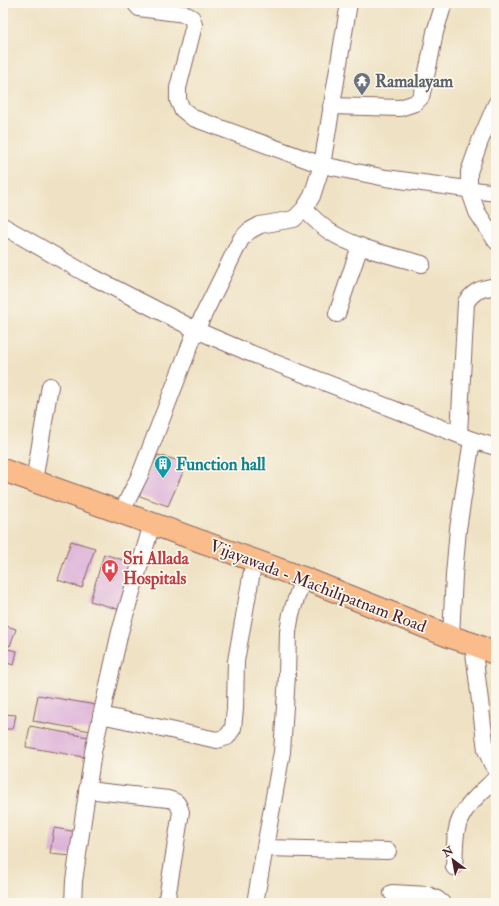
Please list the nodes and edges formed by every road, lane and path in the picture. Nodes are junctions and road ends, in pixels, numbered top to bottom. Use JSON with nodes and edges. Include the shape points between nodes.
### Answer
{"nodes":[{"id":1,"x":135,"y":3,"type":"edge"},
{"id":2,"x":349,"y":3,"type":"edge"},
{"id":3,"x":444,"y":3,"type":"edge"},
{"id":4,"x":496,"y":104,"type":"edge"},
{"id":5,"x":331,"y":106,"type":"junction"},
{"id":6,"x":322,"y":165,"type":"junction"},
{"id":7,"x":469,"y":189,"type":"junction"},
{"id":8,"x":496,"y":193,"type":"edge"},
{"id":9,"x":304,"y":209,"type":"junction"},
{"id":10,"x":3,"y":226,"type":"edge"},
{"id":11,"x":496,"y":241,"type":"edge"},
{"id":12,"x":360,"y":246,"type":"junction"},
{"id":13,"x":422,"y":264,"type":"dead end"},
{"id":14,"x":496,"y":286,"type":"edge"},
{"id":15,"x":337,"y":314,"type":"dead end"},
{"id":16,"x":196,"y":330,"type":"junction"},
{"id":17,"x":50,"y":386,"type":"dead end"},
{"id":18,"x":466,"y":437,"type":"junction"},
{"id":19,"x":496,"y":447,"type":"edge"},
{"id":20,"x":4,"y":475,"type":"edge"},
{"id":21,"x":34,"y":481,"type":"junction"},
{"id":22,"x":121,"y":513,"type":"junction"},
{"id":23,"x":152,"y":524,"type":"junction"},
{"id":24,"x":254,"y":560,"type":"junction"},
{"id":25,"x":304,"y":578,"type":"junction"},
{"id":26,"x":451,"y":637,"type":"junction"},
{"id":27,"x":472,"y":644,"type":"junction"},
{"id":28,"x":496,"y":654,"type":"edge"},
{"id":29,"x":101,"y":715,"type":"junction"},
{"id":30,"x":496,"y":770,"type":"edge"},
{"id":31,"x":496,"y":778,"type":"edge"},
{"id":32,"x":87,"y":790,"type":"junction"},
{"id":33,"x":265,"y":848,"type":"junction"},
{"id":34,"x":388,"y":851,"type":"dead end"},
{"id":35,"x":454,"y":866,"type":"dead end"},
{"id":36,"x":392,"y":893,"type":"dead end"},
{"id":37,"x":73,"y":903,"type":"edge"},
{"id":38,"x":167,"y":903,"type":"edge"},
{"id":39,"x":255,"y":903,"type":"edge"},
{"id":40,"x":442,"y":903,"type":"edge"}],
"edges":[{"from":1,"to":6,"type":"street","via":[[139,8],[185,14],[192,18],[194,25],[178,88],[178,100],[182,110],[193,118]]},
{"from":2,"to":5,"type":"street"},
{"from":3,"to":5,"type":"street","via":[[421,97],[415,103],[400,108]]},
{"from":4,"to":7,"type":"street","via":[[469,172]]},
{"from":5,"to":6,"type":"street"},
{"from":6,"to":7,"type":"street","via":[[386,178]]},
{"from":6,"to":9,"type":"street","via":[[312,196]]},
{"from":7,"to":8,"type":"street"},
{"from":7,"to":11,"type":"street","via":[[477,212]]},
{"from":9,"to":12,"type":"street","via":[[329,232]]},
{"from":9,"to":16,"type":"street","via":[[294,219],[260,225],[241,239]]},
{"from":10,"to":16,"type":"street","via":[[85,273]]},
{"from":12,"to":13,"type":"street"},
{"from":12,"to":15,"type":"street"},
{"from":14,"to":18,"type":"street","via":[[477,290],[466,302]]},
{"from":16,"to":18,"type":"street"},
{"from":16,"to":22,"type":"street","via":[[140,475]]},
{"from":17,"to":21,"type":"street"},
{"from":18,"to":19,"type":"street"},
{"from":18,"to":26,"type":"street"},
{"from":20,"to":21,"type":"highway","name":"Vijayawada - Machilipatnam Road"},
{"from":21,"to":22,"type":"highway","name":"Vijayawada - Machilipatnam Road"},
{"from":22,"to":23,"type":"highway","name":"Vijayawada - Machilipatnam Road"},
{"from":23,"to":24,"type":"highway","name":"Vijayawada - Machilipatnam Road"},
{"from":23,"to":29,"type":"street","via":[[120,632]]},
{"from":24,"to":25,"type":"highway","name":"Vijayawada - Machilipatnam Road"},
{"from":24,"to":29,"type":"street","via":[[236,661],[234,728],[227,737],[217,740]]},
{"from":25,"to":26,"type":"highway","name":"Vijayawada - Machilipatnam Road"},
{"from":25,"to":33,"type":"street","via":[[291,614],[288,632],[282,752]]},
{"from":26,"to":27,"type":"highway","name":"Vijayawada - Machilipatnam Road"},
{"from":27,"to":28,"type":"highway","name":"Vijayawada - Machilipatnam Road"},
{"from":27,"to":30,"type":"street","via":[[486,750]]},
{"from":29,"to":32,"type":"street"},
{"from":31,"to":35,"type":"street","via":[[460,817],[456,830]]},
{"from":32,"to":37,"type":"street"},
{"from":32,"to":38,"type":"street","via":[[168,799],[175,801],[179,806],[181,812]]},
{"from":33,"to":34,"type":"street"},
{"from":33,"to":39,"type":"street"},
{"from":36,"to":40,"type":"street","via":[[428,895]]}]}
